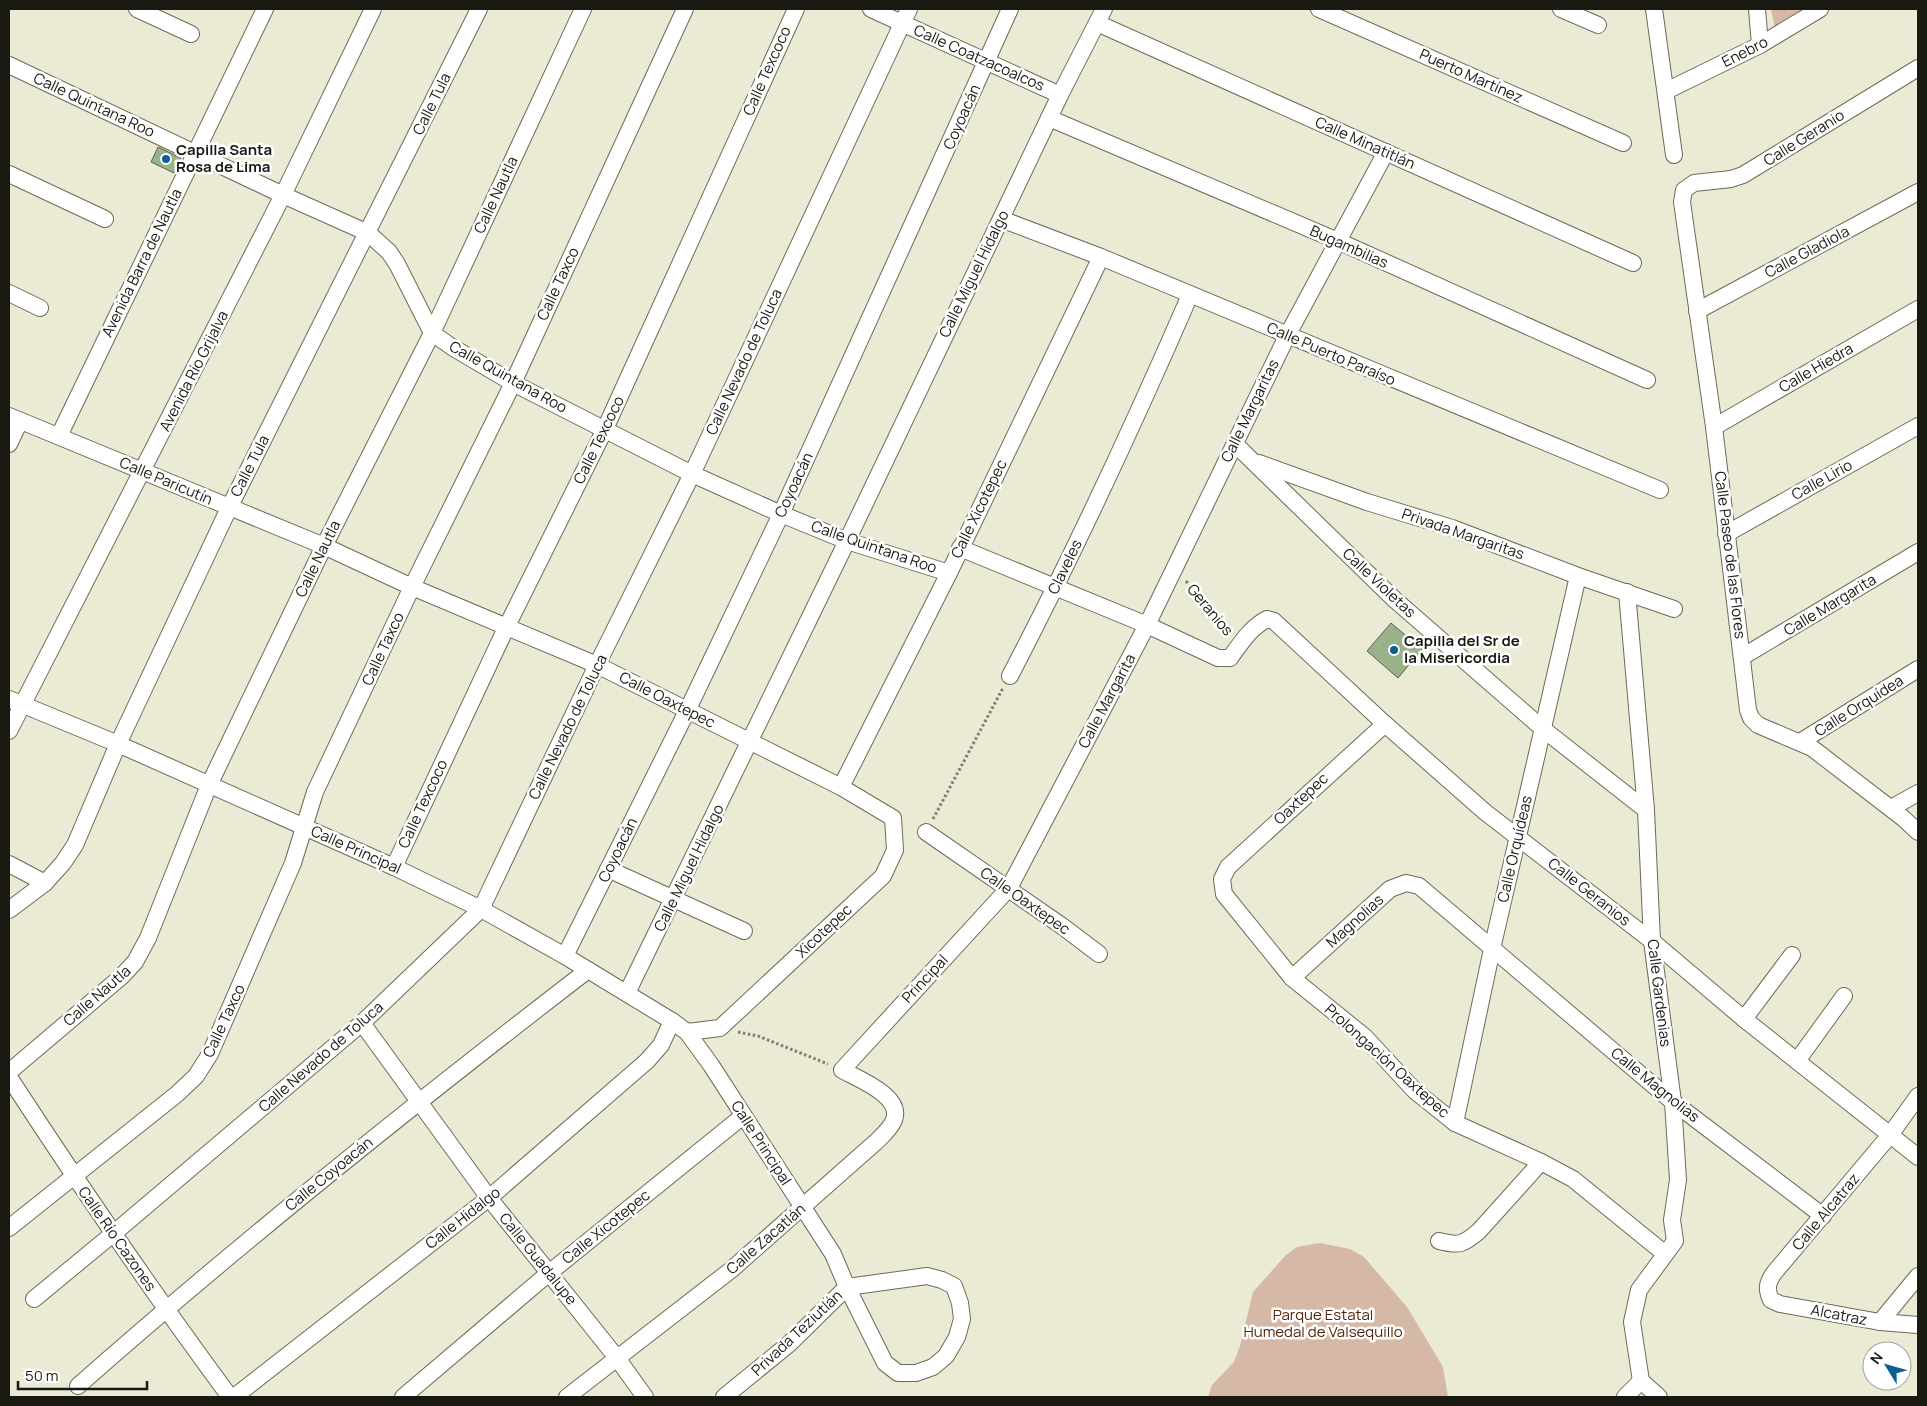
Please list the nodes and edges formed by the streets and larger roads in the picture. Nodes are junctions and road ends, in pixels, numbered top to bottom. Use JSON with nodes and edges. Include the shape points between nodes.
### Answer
{"nodes":[{"id":1,"x":137,"y":9,"type":"edge"},
{"id":2,"x":265,"y":9,"type":"edge"},
{"id":3,"x":373,"y":9,"type":"edge"},
{"id":4,"x":479,"y":9,"type":"edge"},
{"id":5,"x":583,"y":9,"type":"edge"},
{"id":6,"x":685,"y":9,"type":"edge"},
{"id":7,"x":796,"y":9,"type":"edge"},
{"id":8,"x":871,"y":9,"type":"edge"},
{"id":9,"x":1010,"y":9,"type":"edge"},
{"id":10,"x":1319,"y":9,"type":"edge"},
{"id":11,"x":1561,"y":9,"type":"edge"},
{"id":12,"x":1654,"y":9,"type":"edge"},
{"id":13,"x":1757,"y":9,"type":"edge"},
{"id":14,"x":1820,"y":9,"type":"edge"},
{"id":15,"x":906,"y":16,"type":"edge"},
{"id":16,"x":1101,"y":16,"type":"edge"},
{"id":17,"x":1598,"y":25,"type":"dead end"},
{"id":18,"x":191,"y":34,"type":"dead end"},
{"id":19,"x":1760,"y":46,"type":"junction"},
{"id":20,"x":987,"y":61,"type":"junction"},
{"id":21,"x":9,"y":65,"type":"edge"},
{"id":22,"x":1918,"y":68,"type":"edge"},
{"id":23,"x":1666,"y":90,"type":"junction"},
{"id":24,"x":1060,"y":95,"type":"junction"},
{"id":25,"x":1049,"y":118,"type":"junction"},
{"id":26,"x":1623,"y":144,"type":"dead end"},
{"id":27,"x":195,"y":152,"type":"junction"},
{"id":28,"x":1386,"y":152,"type":"junction"},
{"id":29,"x":1674,"y":156,"type":"dead end"},
{"id":30,"x":9,"y":174,"type":"edge"},
{"id":31,"x":1684,"y":190,"type":"joint"},
{"id":32,"x":1918,"y":192,"type":"edge"},
{"id":33,"x":284,"y":195,"type":"junction"},
{"id":34,"x":105,"y":218,"type":"dead end"},
{"id":35,"x":1001,"y":219,"type":"junction"},
{"id":36,"x":368,"y":233,"type":"junction"},
{"id":37,"x":1338,"y":242,"type":"junction"},
{"id":38,"x":1101,"y":257,"type":"junction"},
{"id":39,"x":1633,"y":263,"type":"dead end"},
{"id":40,"x":9,"y":294,"type":"edge"},
{"id":41,"x":1190,"y":295,"type":"junction"},
{"id":42,"x":40,"y":308,"type":"dead end"},
{"id":43,"x":1918,"y":309,"type":"edge"},
{"id":44,"x":1696,"y":311,"type":"junction"},
{"id":45,"x":432,"y":333,"type":"junction"},
{"id":46,"x":1287,"y":336,"type":"junction"},
{"id":47,"x":1647,"y":380,"type":"dead end"},
{"id":48,"x":513,"y":383,"type":"junction"},
{"id":49,"x":14,"y":418,"type":"edge"},
{"id":50,"x":1918,"y":426,"type":"edge"},
{"id":51,"x":1714,"y":427,"type":"junction"},
{"id":52,"x":605,"y":429,"type":"junction"},
{"id":53,"x":58,"y":436,"type":"junction"},
{"id":54,"x":9,"y":444,"type":"edge"},
{"id":55,"x":1235,"y":444,"type":"junction"},
{"id":56,"x":1252,"y":460,"type":"junction"},
{"id":57,"x":142,"y":471,"type":"junction"},
{"id":58,"x":692,"y":474,"type":"junction"},
{"id":59,"x":1660,"y":490,"type":"dead end"},
{"id":60,"x":229,"y":508,"type":"junction"},
{"id":61,"x":1201,"y":512,"type":"joint"},
{"id":62,"x":781,"y":514,"type":"junction"},
{"id":63,"x":1726,"y":534,"type":"junction"},
{"id":64,"x":847,"y":541,"type":"junction"},
{"id":65,"x":324,"y":546,"type":"junction"},
{"id":66,"x":960,"y":548,"type":"junction"},
{"id":67,"x":1918,"y":552,"type":"edge"},
{"id":68,"x":949,"y":572,"type":"junction"},
{"id":69,"x":1578,"y":576,"type":"junction"},
{"id":70,"x":412,"y":587,"type":"junction"},
{"id":71,"x":1056,"y":588,"type":"junction"},
{"id":72,"x":1627,"y":592,"type":"junction"},
{"id":73,"x":1674,"y":609,"type":"dead end"},
{"id":74,"x":1267,"y":619,"type":"joint"},
{"id":75,"x":1147,"y":625,"type":"junction"},
{"id":76,"x":506,"y":628,"type":"junction"},
{"id":77,"x":1742,"y":657,"type":"junction"},
{"id":78,"x":597,"y":665,"type":"junction"},
{"id":79,"x":1918,"y":669,"type":"edge"},
{"id":80,"x":1010,"y":676,"type":"road end"},
{"id":81,"x":15,"y":702,"type":"edge"},
{"id":82,"x":688,"y":709,"type":"junction"},
{"id":83,"x":1385,"y":724,"type":"junction"},
{"id":84,"x":1543,"y":729,"type":"junction"},
{"id":85,"x":9,"y":731,"type":"edge"},
{"id":86,"x":750,"y":742,"type":"junction"},
{"id":87,"x":1800,"y":742,"type":"junction"},
{"id":88,"x":118,"y":744,"type":"junction"},
{"id":89,"x":209,"y":785,"type":"junction"},
{"id":90,"x":841,"y":787,"type":"junction"},
{"id":91,"x":1918,"y":793,"type":"edge"},
{"id":92,"x":1891,"y":808,"type":"junction"},
{"id":93,"x":1646,"y":810,"type":"junction"},
{"id":94,"x":893,"y":818,"type":"joint"},
{"id":95,"x":304,"y":827,"type":"junction"},
{"id":96,"x":926,"y":832,"type":"road end"},
{"id":97,"x":1918,"y":832,"type":"edge"},
{"id":98,"x":1517,"y":836,"type":"junction"},
{"id":99,"x":9,"y":864,"type":"edge"},
{"id":100,"x":394,"y":867,"type":"junction"},
{"id":101,"x":608,"y":869,"type":"junction"},
{"id":102,"x":1222,"y":879,"type":"joint"},
{"id":103,"x":46,"y":883,"type":"junction"},
{"id":104,"x":1009,"y":888,"type":"junction"},
{"id":105,"x":674,"y":899,"type":"junction"},
{"id":106,"x":481,"y":909,"type":"junction"},
{"id":107,"x":9,"y":910,"type":"edge"},
{"id":108,"x":744,"y":931,"type":"dead end"},
{"id":109,"x":1652,"y":941,"type":"junction"},
{"id":110,"x":1492,"y":949,"type":"junction"},
{"id":111,"x":1099,"y":954,"type":"dead end"},
{"id":112,"x":1792,"y":955,"type":"dead end"},
{"id":113,"x":565,"y":956,"type":"junction"},
{"id":114,"x":588,"y":970,"type":"junction"},
{"id":115,"x":1292,"y":978,"type":"junction"},
{"id":116,"x":627,"y":993,"type":"junction"},
{"id":117,"x":1844,"y":996,"type":"dead end"},
{"id":118,"x":1744,"y":1019,"type":"junction"},
{"id":119,"x":672,"y":1021,"type":"junction"},
{"id":120,"x":362,"y":1023,"type":"junction"},
{"id":121,"x":687,"y":1032,"type":"junction"},
{"id":122,"x":1797,"y":1060,"type":"junction"},
{"id":123,"x":842,"y":1070,"type":"joint"},
{"id":124,"x":9,"y":1072,"type":"edge"},
{"id":125,"x":9,"y":1077,"type":"edge"},
{"id":126,"x":1918,"y":1096,"type":"edge"},
{"id":127,"x":418,"y":1101,"type":"junction"},
{"id":128,"x":1673,"y":1102,"type":"junction"},
{"id":129,"x":743,"y":1116,"type":"junction"},
{"id":130,"x":1455,"y":1123,"type":"junction"},
{"id":131,"x":1890,"y":1135,"type":"junction"},
{"id":132,"x":1918,"y":1157,"type":"edge"},
{"id":133,"x":1541,"y":1162,"type":"junction"},
{"id":134,"x":73,"y":1176,"type":"junction"},
{"id":135,"x":489,"y":1198,"type":"junction"},
{"id":136,"x":803,"y":1207,"type":"junction"},
{"id":137,"x":1823,"y":1216,"type":"junction"},
{"id":138,"x":9,"y":1228,"type":"edge"},
{"id":139,"x":114,"y":1233,"type":"junction"},
{"id":140,"x":1439,"y":1241,"type":"dead end"},
{"id":141,"x":1664,"y":1253,"type":"junction"},
{"id":142,"x":549,"y":1272,"type":"junction"},
{"id":143,"x":1918,"y":1276,"type":"edge"},
{"id":144,"x":847,"y":1287,"type":"junction"},
{"id":145,"x":1767,"y":1291,"type":"joint"},
{"id":146,"x":34,"y":1299,"type":"dead end"},
{"id":147,"x":165,"y":1309,"type":"junction"},
{"id":148,"x":1880,"y":1322,"type":"junction"},
{"id":149,"x":1918,"y":1326,"type":"edge"},
{"id":150,"x":617,"y":1358,"type":"junction"},
{"id":151,"x":1641,"y":1381,"type":"junction"},
{"id":152,"x":78,"y":1386,"type":"dead end"},
{"id":153,"x":230,"y":1397,"type":"edge"},
{"id":154,"x":234,"y":1397,"type":"edge"},
{"id":155,"x":403,"y":1397,"type":"edge"},
{"id":156,"x":568,"y":1397,"type":"edge"},
{"id":157,"x":645,"y":1397,"type":"edge"},
{"id":158,"x":724,"y":1397,"type":"edge"},
{"id":159,"x":1625,"y":1397,"type":"edge"},
{"id":160,"x":1659,"y":1397,"type":"edge"}],
"edges":[{"from":1,"to":18,"type":"street"},
{"from":2,"to":27,"type":"street","name":"Avenida Barra de Nautla"},
{"from":3,"to":33,"type":"street","name":"Avenida Río Grijalva"},
{"from":4,"to":36,"type":"street","name":"Calle Tula"},
{"from":5,"to":45,"type":"street","name":"Calle Nautla"},
{"from":6,"to":48,"type":"street","name":"Calle Taxco"},
{"from":7,"to":52,"type":"street","name":"Calle Texcoco"},
{"from":8,"to":15,"type":"street","name":"Calle Coatzacoalcos"},
{"from":9,"to":20,"type":"street","name":"Coyoacán"},
{"from":10,"to":26,"type":"street","name":"Puerto Martínez"},
{"from":11,"to":17,"type":"street"},
{"from":12,"to":23,"type":"street"},
{"from":13,"to":19,"type":"street"},
{"from":14,"to":19,"type":"street","name":"Enebro"},
{"from":15,"to":20,"type":"street","name":"Calle Coatzacoalcos"},
{"from":15,"to":58,"type":"street","name":"Calle Nevado de Toluca"},
{"from":16,"to":24,"type":"street","name":"Calle Miguel Hidalgo"},
{"from":16,"to":28,"type":"street","name":"Calle Minatitlán"},
{"from":19,"to":23,"type":"street","name":"Enebro"},
{"from":20,"to":24,"type":"street","name":"Calle Coatzacoalcos"},
{"from":20,"to":62,"type":"street","name":"Coyoacán"},
{"from":21,"to":27,"type":"street","name":"Calle Quintana Roo"},
{"from":22,"to":31,"type":"street","name":"Calle Geranio","via":[[1754,169],[1731,179],[1694,183]]},
{"from":23,"to":29,"type":"street"},
{"from":24,"to":25,"type":"street","name":"Calle Miguel Hidalgo"},
{"from":25,"to":35,"type":"street","name":"Calle Miguel Hidalgo"},
{"from":25,"to":37,"type":"street","name":"Bugambilias"},
{"from":27,"to":33,"type":"street","name":"Calle Quintana Roo"},
{"from":27,"to":53,"type":"street","name":"Avenida Barra de Nautla"},
{"from":28,"to":37,"type":"street","name":"Calle Margaritas"},
{"from":28,"to":39,"type":"street","name":"Calle Minatitlán"},
{"from":30,"to":34,"type":"street"},
{"from":31,"to":44,"type":"street","name":"Calle Paseo de las Flores","via":[[1682,202]]},
{"from":32,"to":44,"type":"street","name":"Calle Gladiola"},
{"from":33,"to":36,"type":"street","name":"Calle Quintana Roo"},
{"from":33,"to":57,"type":"street","name":"Avenida Río Grijalva"},
{"from":35,"to":38,"type":"street","name":"Calle Puerto Paraíso"},
{"from":35,"to":64,"type":"street","name":"Calle Miguel Hidalgo"},
{"from":36,"to":45,"type":"street","name":"Calle Quintana Roo","via":[[397,264]]},
{"from":36,"to":60,"type":"street","name":"Calle Tula"},
{"from":37,"to":46,"type":"street","name":"Calle Margaritas"},
{"from":37,"to":47,"type":"street","name":"Bugambilias"},
{"from":38,"to":41,"type":"street","name":"Calle Puerto Paraíso"},
{"from":38,"to":66,"type":"street","name":"Calle Xicotepec"},
{"from":40,"to":42,"type":"street"},
{"from":41,"to":46,"type":"street","name":"Calle Puerto Paraíso"},
{"from":41,"to":71,"type":"street","name":"Claveles","via":[[1138,415]]},
{"from":43,"to":51,"type":"street","name":"Calle Hiedra"},
{"from":44,"to":51,"type":"street","name":"Calle Paseo de las Flores"},
{"from":45,"to":48,"type":"street","name":"Calle Quintana Roo"},
{"from":45,"to":65,"type":"street","name":"Calle Nautla"},
{"from":46,"to":55,"type":"street","name":"Calle Margaritas"},
{"from":46,"to":59,"type":"street","name":"Calle Puerto Paraíso"},
{"from":48,"to":52,"type":"street","name":"Calle Quintana Roo"},
{"from":48,"to":70,"type":"street","name":"Calle Taxco"},
{"from":49,"to":53,"type":"street","name":"Calle Paricutín"},
{"from":49,"to":54,"type":"street"},
{"from":50,"to":63,"type":"street","name":"Calle Lirio"},
{"from":51,"to":63,"type":"street","name":"Calle Paseo de las Flores"},
{"from":52,"to":58,"type":"street","name":"Calle Quintana Roo"},
{"from":52,"to":76,"type":"street","name":"Calle Texcoco"},
{"from":53,"to":57,"type":"street","name":"Calle Paricutín"},
{"from":55,"to":56,"type":"street","name":"Calle Violetas"},
{"from":55,"to":61,"type":"street","name":"Calle Margaritas"},
{"from":56,"to":69,"type":"street","name":"Privada Margaritas","via":[[1367,502],[1452,528]]},
{"from":56,"to":84,"type":"street","name":"Calle Violetas","via":[[1394,599]]},
{"from":57,"to":60,"type":"street","name":"Calle Paricutín"},
{"from":57,"to":81,"type":"street","name":"Avenida Río Grijalva"},
{"from":58,"to":62,"type":"street","name":"Calle Quintana Roo"},
{"from":58,"to":78,"type":"street","name":"Calle Nevado de Toluca"},
{"from":60,"to":65,"type":"street","name":"Calle Paricutín"},
{"from":60,"to":88,"type":"street","name":"Calle Tula"},
{"from":61,"to":75,"type":"street","name":"Calle Margarita"},
{"from":62,"to":64,"type":"street","name":"Calle Quintana Roo"},
{"from":62,"to":82,"type":"street","name":"Coyoacán"},
{"from":63,"to":77,"type":"street","name":"Calle Paseo de las Flores"},
{"from":64,"to":68,"type":"street","name":"Calle Quintana Roo"},
{"from":64,"to":86,"type":"street","name":"Calle Miguel Hidalgo"},
{"from":65,"to":70,"type":"street","name":"Calle Oaxtepec"},
{"from":65,"to":89,"type":"street","name":"Calle Nautla"},
{"from":66,"to":68,"type":"street","name":"Calle Xicotepec"},
{"from":66,"to":71,"type":"street"},
{"from":67,"to":77,"type":"street","name":"Calle Margarita"},
{"from":68,"to":90,"type":"street","name":"Calle Xicotepec"},
{"from":69,"to":72,"type":"street","name":"Privada Margaritas"},
{"from":69,"to":84,"type":"street","name":"Calle Orquídeas"},
{"from":70,"to":76,"type":"street","name":"Calle Oaxtepec"},
{"from":70,"to":95,"type":"street","name":"Calle Taxco","via":[[315,792]]},
{"from":71,"to":75,"type":"street"},
{"from":71,"to":80,"type":"street","name":"Claveles"},
{"from":72,"to":73,"type":"street","name":"Privada Margaritas"},
{"from":72,"to":93,"type":"street","name":"Calle Gardenias"},
{"from":74,"to":75,"type":"street","name":"Geranios","via":[[1246,636],[1230,658],[1218,658]]},
{"from":74,"to":83,"type":"street","name":"Calle Geranios","via":[[1274,621]]},
{"from":75,"to":104,"type":"street","name":"Calle Margarita"},
{"from":76,"to":78,"type":"street","name":"Calle Oaxtepec"},
{"from":76,"to":100,"type":"street","name":"Calle Texcoco"},
{"from":77,"to":87,"type":"street","name":"Calle Paseo de las Flores","via":[[1751,718],[1758,725]]},
{"from":78,"to":82,"type":"street","name":"Calle Oaxtepec"},
{"from":78,"to":106,"type":"street","name":"Calle Nevado de Toluca"},
{"from":79,"to":87,"type":"street","name":"Calle Orquídea"},
{"from":81,"to":85,"type":"street","name":"Avenida Río Grijalva"},
{"from":81,"to":88,"type":"street","name":"Calle Principal"},
{"from":82,"to":86,"type":"street","name":"Calle Oaxtepec"},
{"from":82,"to":101,"type":"street","name":"Coyoacán"},
{"from":83,"to":98,"type":"street","name":"Calle Geranios"},
{"from":83,"to":102,"type":"street","name":"Oaxtepec","via":[[1228,867]]},
{"from":84,"to":93,"type":"street","name":"Calle Violetas"},
{"from":84,"to":98,"type":"street","name":"Calle Orquídeas"},
{"from":86,"to":90,"type":"street","name":"Calle Oaxtepec"},
{"from":86,"to":105,"type":"street","name":"Calle Miguel Hidalgo"},
{"from":87,"to":92,"type":"street","name":"Calle Paseo de las Flores"},
{"from":88,"to":89,"type":"street","name":"Calle Principal"},
{"from":88,"to":103,"type":"street","name":"Calle Tula","via":[[75,845]]},
{"from":89,"to":95,"type":"street","name":"Calle Principal"},
{"from":89,"to":124,"type":"street","name":"Calle Nautla","via":[[148,938],[135,962]]},
{"from":90,"to":94,"type":"street","name":"Calle Oaxtepec"},
{"from":91,"to":92,"type":"street"},
{"from":92,"to":97,"type":"street","name":"Calle Paseo de las Flores"},
{"from":93,"to":109,"type":"street","name":"Calle Gardenias"},
{"from":94,"to":121,"type":"street","name":"Xicotepec","via":[[894,850],[883,876],[720,1028]]},
{"from":95,"to":100,"type":"street","name":"Calle Principal"},
{"from":95,"to":134,"type":"street","name":"Calle Taxco","via":[[293,863],[210,1054],[196,1076]]},
{"from":96,"to":104,"type":"street","name":"Calle Oaxtepec"},
{"from":98,"to":109,"type":"street","name":"Calle Geranios"},
{"from":98,"to":110,"type":"street","name":"Calle Orquídeas"},
{"from":99,"to":103,"type":"street"},
{"from":100,"to":106,"type":"street","name":"Calle Principal"},
{"from":101,"to":105,"type":"street"},
{"from":101,"to":113,"type":"street","name":"Coyoacán"},
{"from":102,"to":115,"type":"street","name":"Prolongación Oaxtepec","via":[[1224,894]]},
{"from":103,"to":107,"type":"street","name":"Calle Tula"},
{"from":104,"to":111,"type":"street","name":"Calle Oaxtepec"},
{"from":104,"to":123,"type":"street","name":"Principal"},
{"from":105,"to":108,"type":"street"},
{"from":105,"to":116,"type":"street","name":"Calle Miguel Hidalgo"},
{"from":106,"to":113,"type":"street","name":"Calle Principal"},
{"from":106,"to":120,"type":"street","name":"Calle Nevado de Toluca"},
{"from":109,"to":118,"type":"street","name":"Calle Geranios"},
{"from":109,"to":128,"type":"street","name":"Calle Gardenias"},
{"from":110,"to":115,"type":"street","name":"Magnolias","via":[[1419,886],[1406,882],[1390,889]]},
{"from":110,"to":128,"type":"street","name":"Calle Magnolias"},
{"from":110,"to":130,"type":"street","name":"Calle Orquídeas"},
{"from":112,"to":118,"type":"street"},
{"from":113,"to":114,"type":"street","name":"Calle Principal"},
{"from":114,"to":116,"type":"street","name":"Calle Principal"},
{"from":114,"to":127,"type":"street","name":"Calle Coyoacán"},
{"from":115,"to":130,"type":"street","name":"Prolongación Oaxtepec","via":[[1365,1037],[1415,1091]]},
{"from":116,"to":119,"type":"street","name":"Calle Principal"},
{"from":117,"to":122,"type":"street"},
{"from":118,"to":122,"type":"street","name":"Calle Geranios"},
{"from":119,"to":121,"type":"street","name":"Calle Principal"},
{"from":119,"to":135,"type":"street","name":"Calle Hidalgo","via":[[661,1045],[647,1061]]},
{"from":120,"to":127,"type":"street","name":"Calle Guadalupe"},
{"from":120,"to":139,"type":"street","name":"Calle Nevado de Toluca"},
{"from":121,"to":129,"type":"street","name":"Calle Principal"},
{"from":122,"to":131,"type":"street","name":"Calle Geranios"},
{"from":123,"to":136,"type":"street","name":"Calle Zacatlán","via":[[888,1096],[895,1118],[877,1141]]},
{"from":125,"to":134,"type":"street","name":"Calle Río Cazones"},
{"from":126,"to":131,"type":"street","name":"Calle Alcatraz"},
{"from":127,"to":135,"type":"street","name":"Calle Guadalupe"},
{"from":127,"to":147,"type":"street","name":"Calle Coyoacán"},
{"from":128,"to":137,"type":"street","name":"Calle Magnolias"},
{"from":128,"to":141,"type":"street","name":"Calle Gardenias","via":[[1678,1180],[1672,1220],[1675,1241]]},
{"from":129,"to":136,"type":"street","name":"Calle Principal"},
{"from":129,"to":142,"type":"street","name":"Calle Xicotepec"},
{"from":130,"to":133,"type":"street","name":"Prolongación Oaxtepec"},
{"from":131,"to":132,"type":"street","name":"Calle Geranios"},
{"from":131,"to":137,"type":"street","name":"Calle Alcatraz"},
{"from":133,"to":140,"type":"street","via":[[1469,1240],[1455,1245]]},
{"from":133,"to":141,"type":"street","name":"Prolongación Oaxtepec","via":[[1573,1179]]},
{"from":134,"to":138,"type":"street","name":"Calle Taxco"},
{"from":134,"to":139,"type":"street","name":"Calle Río Cazones"},
{"from":135,"to":142,"type":"street","name":"Calle Guadalupe"},
{"from":135,"to":154,"type":"street","name":"Calle Hidalgo"},
{"from":136,"to":144,"type":"street","name":"Calle Principal","via":[[833,1254]]},
{"from":136,"to":150,"type":"street","name":"Calle Zacatlán","via":[[731,1270]]},
{"from":137,"to":145,"type":"street","name":"Calle Alcatraz","via":[[1771,1277]]},
{"from":139,"to":146,"type":"street","name":"Calle Nevado de Toluca"},
{"from":139,"to":147,"type":"street","name":"Calle Río Cazones"},
{"from":141,"to":151,"type":"street","name":"Calle Gardenias","via":[[1639,1290],[1632,1322]]},
{"from":142,"to":150,"type":"street","name":"Calle Guadalupe"},
{"from":142,"to":155,"type":"street","name":"Calle Xicotepec"},
{"from":143,"to":148,"type":"street"},
{"from":144,"to":144,"type":"street","name":"Calle Principal","via":[[927,1276],[942,1280],[954,1286],[960,1303],[962,1319],[957,1337],[946,1356],[933,1367],[916,1373],[898,1373],[885,1363]]},
{"from":144,"to":158,"type":"street","name":"Privada Teziutlán","via":[[790,1344]]},
{"from":145,"to":148,"type":"street","name":"Alcatraz","via":[[1771,1300],[1780,1304]]},
{"from":147,"to":152,"type":"street","name":"Calle Coyoacán"},
{"from":147,"to":153,"type":"street","name":"Calle Río Cazones"},
{"from":148,"to":149,"type":"street","name":"Alcatraz"},
{"from":150,"to":156,"type":"street","name":"Calle Zacatlán"},
{"from":150,"to":157,"type":"street","name":"Calle Guadalupe"},
{"from":151,"to":159,"type":"street"},
{"from":151,"to":160,"type":"street"}]}
